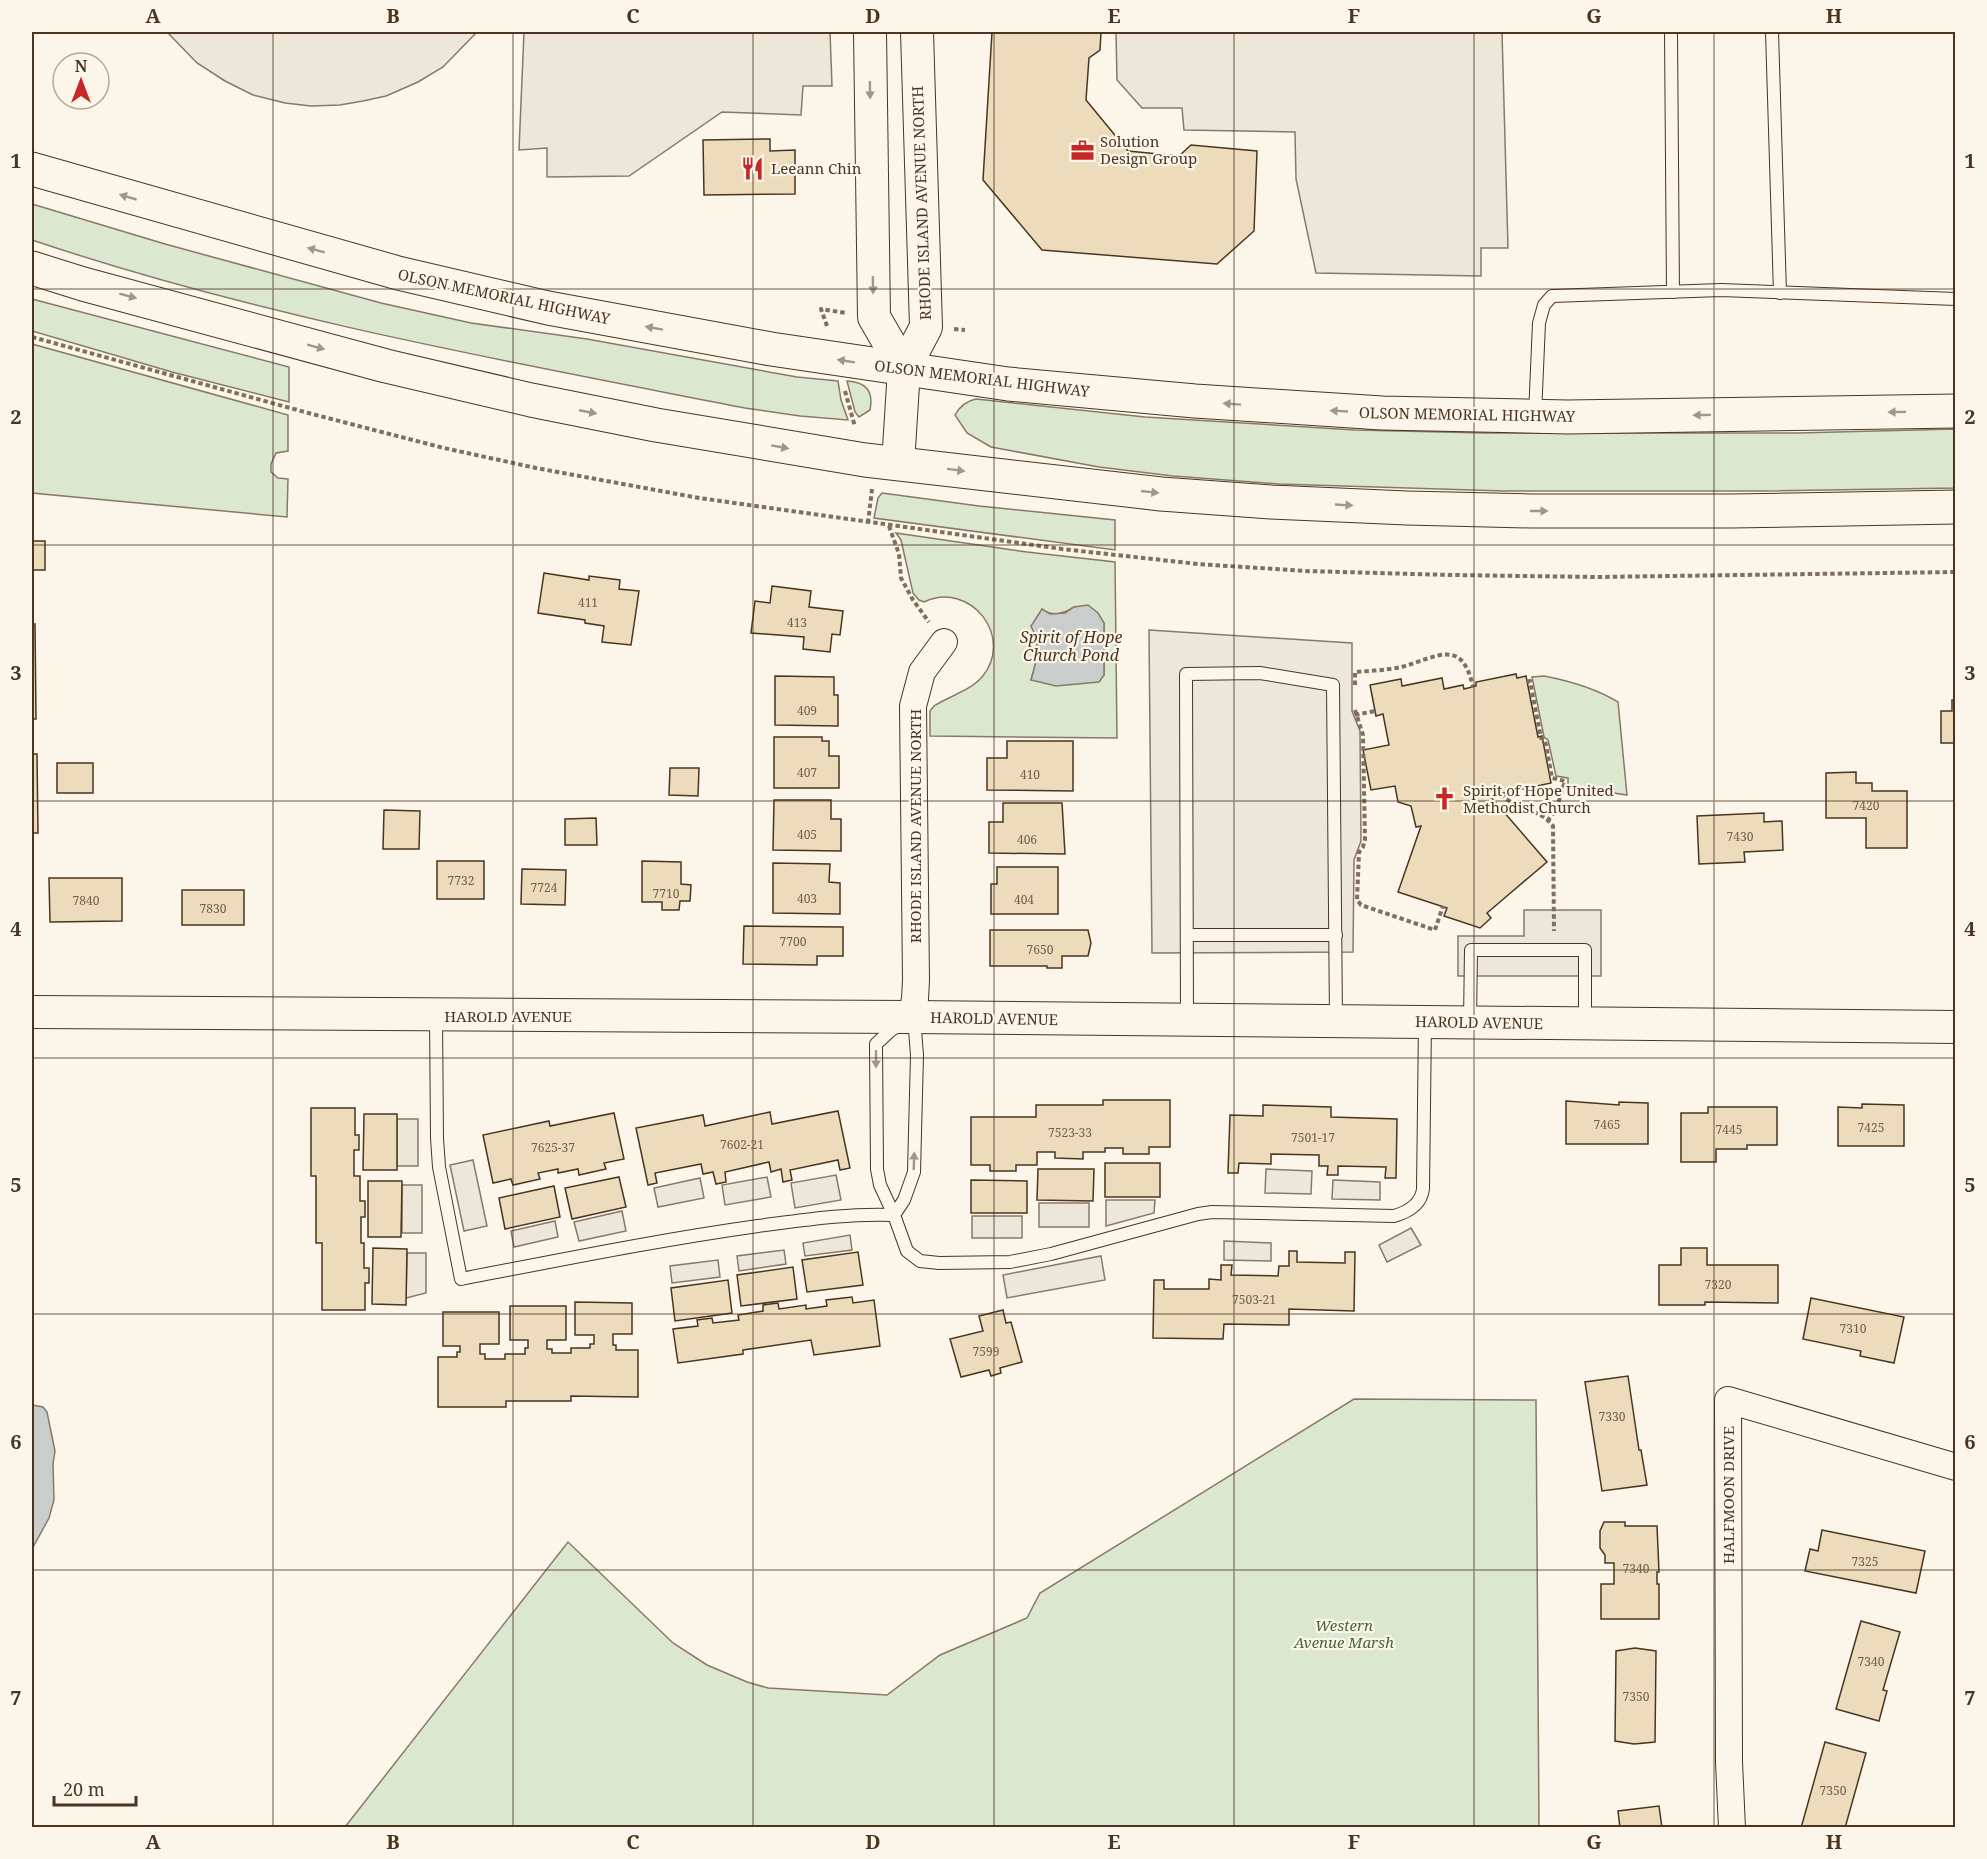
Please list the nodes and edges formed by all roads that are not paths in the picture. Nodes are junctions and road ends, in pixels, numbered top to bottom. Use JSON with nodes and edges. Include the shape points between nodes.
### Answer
{"nodes":[{"id":1,"x":870,"y":32,"type":"edge"},
{"id":2,"x":917,"y":32,"type":"edge"},
{"id":3,"x":1671,"y":32,"type":"edge"},
{"id":4,"x":1772,"y":32,"type":"edge"},
{"id":5,"x":32,"y":169,"type":"edge"},
{"id":6,"x":32,"y":267,"type":"edge"},
{"id":7,"x":83,"y":284,"type":"junction"},
{"id":8,"x":32,"y":285,"type":"edge"},
{"id":9,"x":1673,"y":292,"type":"junction"},
{"id":10,"x":1780,"y":293,"type":"junction"},
{"id":11,"x":1956,"y":299,"type":"edge"},
{"id":12,"x":904,"y":369,"type":"junction"},
{"id":13,"x":1956,"y":411,"type":"edge"},
{"id":14,"x":1535,"y":417,"type":"junction"},
{"id":15,"x":898,"y":464,"type":"junction"},
{"id":16,"x":1956,"y":507,"type":"edge"},
{"id":17,"x":944,"y":642,"type":"road end"},
{"id":18,"x":1187,"y":935,"type":"junction"},
{"id":19,"x":1336,"y":935,"type":"junction"},
{"id":20,"x":32,"y":1012,"type":"edge"},
{"id":21,"x":436,"y":1016,"type":"junction"},
{"id":22,"x":911,"y":1017,"type":"junction"},
{"id":23,"x":1187,"y":1020,"type":"junction"},
{"id":24,"x":1336,"y":1021,"type":"junction"},
{"id":25,"x":1425,"y":1022,"type":"junction"},
{"id":26,"x":1470,"y":1022,"type":"junction"},
{"id":27,"x":1585,"y":1023,"type":"junction"},
{"id":28,"x":1956,"y":1027,"type":"edge"},
{"id":29,"x":894,"y":1215,"type":"junction"},
{"id":30,"x":1956,"y":1467,"type":"edge"},
{"id":31,"x":1732,"y":1827,"type":"edge"}],
"edges":[{"from":1,"to":12,"type":"street","one_way":true,"via":[[874,318]]},
{"from":2,"to":12,"type":"street","name":"RHODE ISLAND AVENUE NORTH","via":[[926,327]]},
{"from":3,"to":9,"type":"lane"},
{"from":4,"to":10,"type":"lane"},
{"from":12,"to":5,"type":"highway","name":"OLSON MEMORIAL HIGHWAY","one_way":true,"via":[[548,308],[398,273]]},
{"from":6,"to":7,"type":"highway"},
{"from":7,"to":8,"type":"highway"},
{"from":7,"to":15,"type":"highway","one_way":true,"via":[[386,366],[531,400],[783,448]]},
{"from":9,"to":10,"type":"lane"},
{"from":9,"to":14,"type":"lane","via":[[1552,296],[1544,305],[1539,322]]},
{"from":10,"to":11,"type":"lane"},
{"from":14,"to":12,"type":"highway","name":"OLSON MEMORIAL HIGHWAY","one_way":true,"via":[[1382,413],[1195,401],[1008,384]]},
{"from":12,"to":15,"type":"street","name":"RHODE ISLAND AVENUE NORTH"},
{"from":13,"to":14,"type":"highway","name":"OLSON MEMORIAL HIGHWAY","one_way":true},
{"from":15,"to":16,"type":"highway","one_way":true,"via":[[1161,494],[1407,508],[1732,511]]},
{"from":17,"to":22,"type":"street","name":"RHODE ISLAND AVENUE NORTH","via":[[922,672],[913,706],[916,980]]},
{"from":18,"to":19,"type":"lane"},
{"from":18,"to":19,"type":"lane","via":[[1186,674],[1260,673],[1333,685]]},
{"from":18,"to":23,"type":"lane"},
{"from":19,"to":24,"type":"lane"},
{"from":20,"to":21,"type":"street","name":"HAROLD AVENUE"},
{"from":21,"to":22,"type":"street","name":"HAROLD AVENUE"},
{"from":21,"to":29,"type":"lane","via":[[439,1167],[462,1279],[719,1232],[847,1215]]},
{"from":22,"to":23,"type":"street","name":"HAROLD AVENUE"},
{"from":29,"to":22,"type":"lane","one_way":true,"via":[[914,1172],[917,1056]]},
{"from":22,"to":29,"type":"lane","one_way":true,"via":[[876,1044],[877,1169]]},
{"from":23,"to":24,"type":"street","name":"HAROLD AVENUE"},
{"from":24,"to":25,"type":"street","name":"HAROLD AVENUE"},
{"from":25,"to":26,"type":"street","name":"HAROLD AVENUE"},
{"from":25,"to":29,"type":"lane","via":[[1422,1194],[1411,1210],[1404,1213],[1367,1216],[1212,1212],[1029,1259],[992,1264],[920,1261],[908,1251]]},
{"from":26,"to":27,"type":"street","name":"HAROLD AVENUE"},
{"from":26,"to":27,"type":"lane","via":[[1471,950],[1585,950]]},
{"from":27,"to":28,"type":"street","name":"HAROLD AVENUE"},
{"from":30,"to":31,"type":"street","name":"HALFMOON DRIVE","via":[[1728,1400]]}]}
